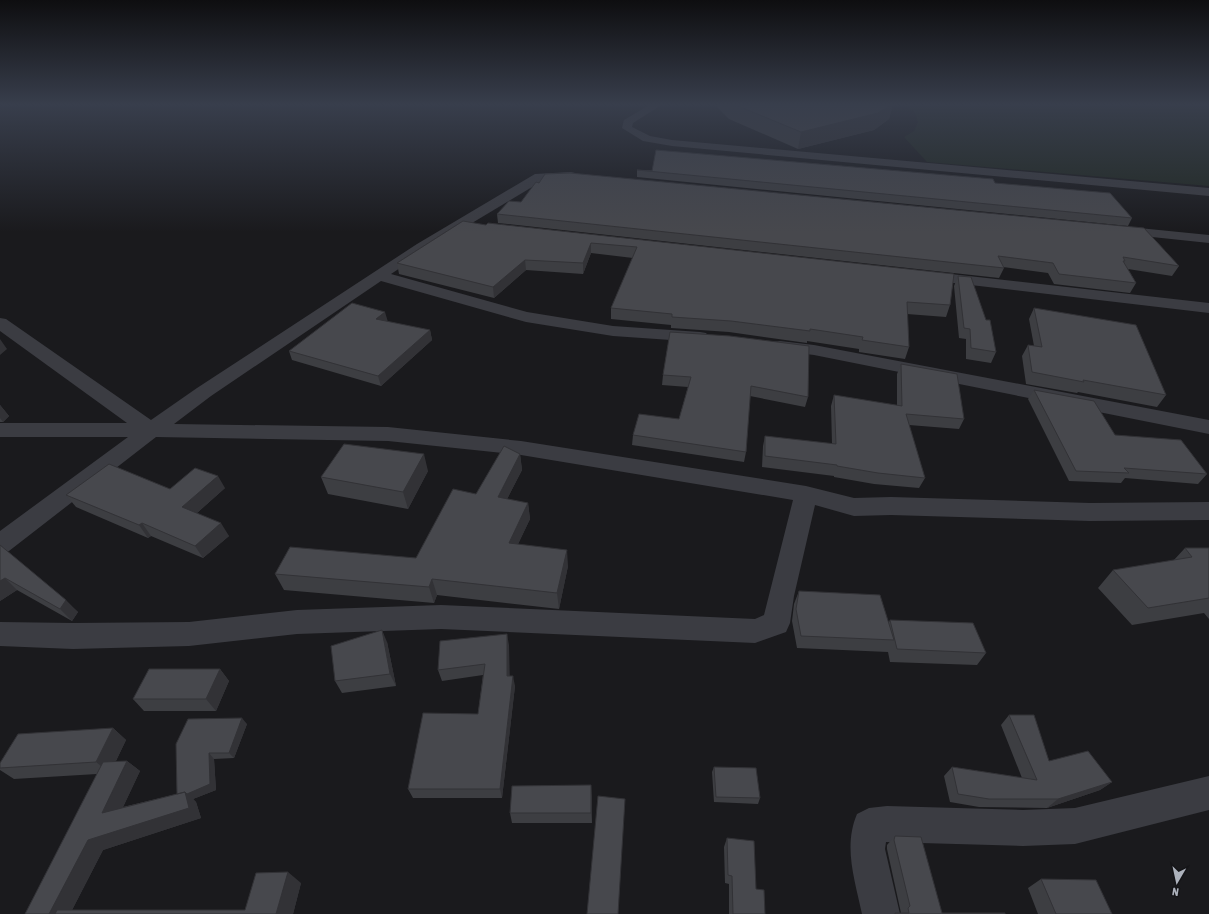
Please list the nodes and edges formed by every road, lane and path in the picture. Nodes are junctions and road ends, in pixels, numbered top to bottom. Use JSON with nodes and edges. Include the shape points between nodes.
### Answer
{"nodes":[{"id":1,"x":712,"y":147,"type":"edge"},
{"id":2,"x":586,"y":177,"type":"edge"},
{"id":3,"x":1209,"y":192,"type":"edge"},
{"id":4,"x":458,"y":225,"type":"junction"},
{"id":5,"x":481,"y":227,"type":"edge"},
{"id":6,"x":1106,"y":229,"type":"edge"},
{"id":7,"x":1209,"y":239,"type":"edge"},
{"id":8,"x":908,"y":275,"type":"edge"},
{"id":9,"x":380,"y":276,"type":"junction"},
{"id":10,"x":1209,"y":308,"type":"edge"},
{"id":11,"x":0,"y":322,"type":"edge"},
{"id":12,"x":713,"y":338,"type":"edge"},
{"id":13,"x":760,"y":343,"type":"edge"},
{"id":14,"x":1209,"y":427,"type":"edge"},
{"id":15,"x":0,"y":430,"type":"edge"},
{"id":16,"x":151,"y":430,"type":"junction"},
{"id":17,"x":806,"y":494,"type":"junction"},
{"id":18,"x":1209,"y":511,"type":"edge"},
{"id":19,"x":0,"y":544,"type":"edge"},
{"id":20,"x":0,"y":634,"type":"edge"},
{"id":21,"x":1209,"y":793,"type":"edge"},
{"id":22,"x":881,"y":914,"type":"edge"}],
"edges":[{"from":1,"to":3,"type":"street"},
{"from":2,"to":4,"type":"street","via":[[539,177]]},
{"from":4,"to":5,"type":"street"},
{"from":4,"to":9,"type":"street"},
{"from":6,"to":7,"type":"street"},
{"from":8,"to":10,"type":"street"},
{"from":9,"to":12,"type":"street","via":[[526,317],[612,331]]},
{"from":9,"to":16,"type":"street"},
{"from":11,"to":16,"type":"street"},
{"from":13,"to":14,"type":"street","via":[[814,350]]},
{"from":15,"to":16,"type":"street"},
{"from":16,"to":17,"type":"street","via":[[388,434],[521,448]]},
{"from":16,"to":19,"type":"street"},
{"from":17,"to":18,"type":"street","via":[[854,507],[1090,512]]},
{"from":17,"to":20,"type":"street","via":[[776,623],[755,631],[441,617],[297,622],[189,634]]},
{"from":21,"to":22,"type":"street","via":[[1075,826],[869,826],[867,849]]}]}
